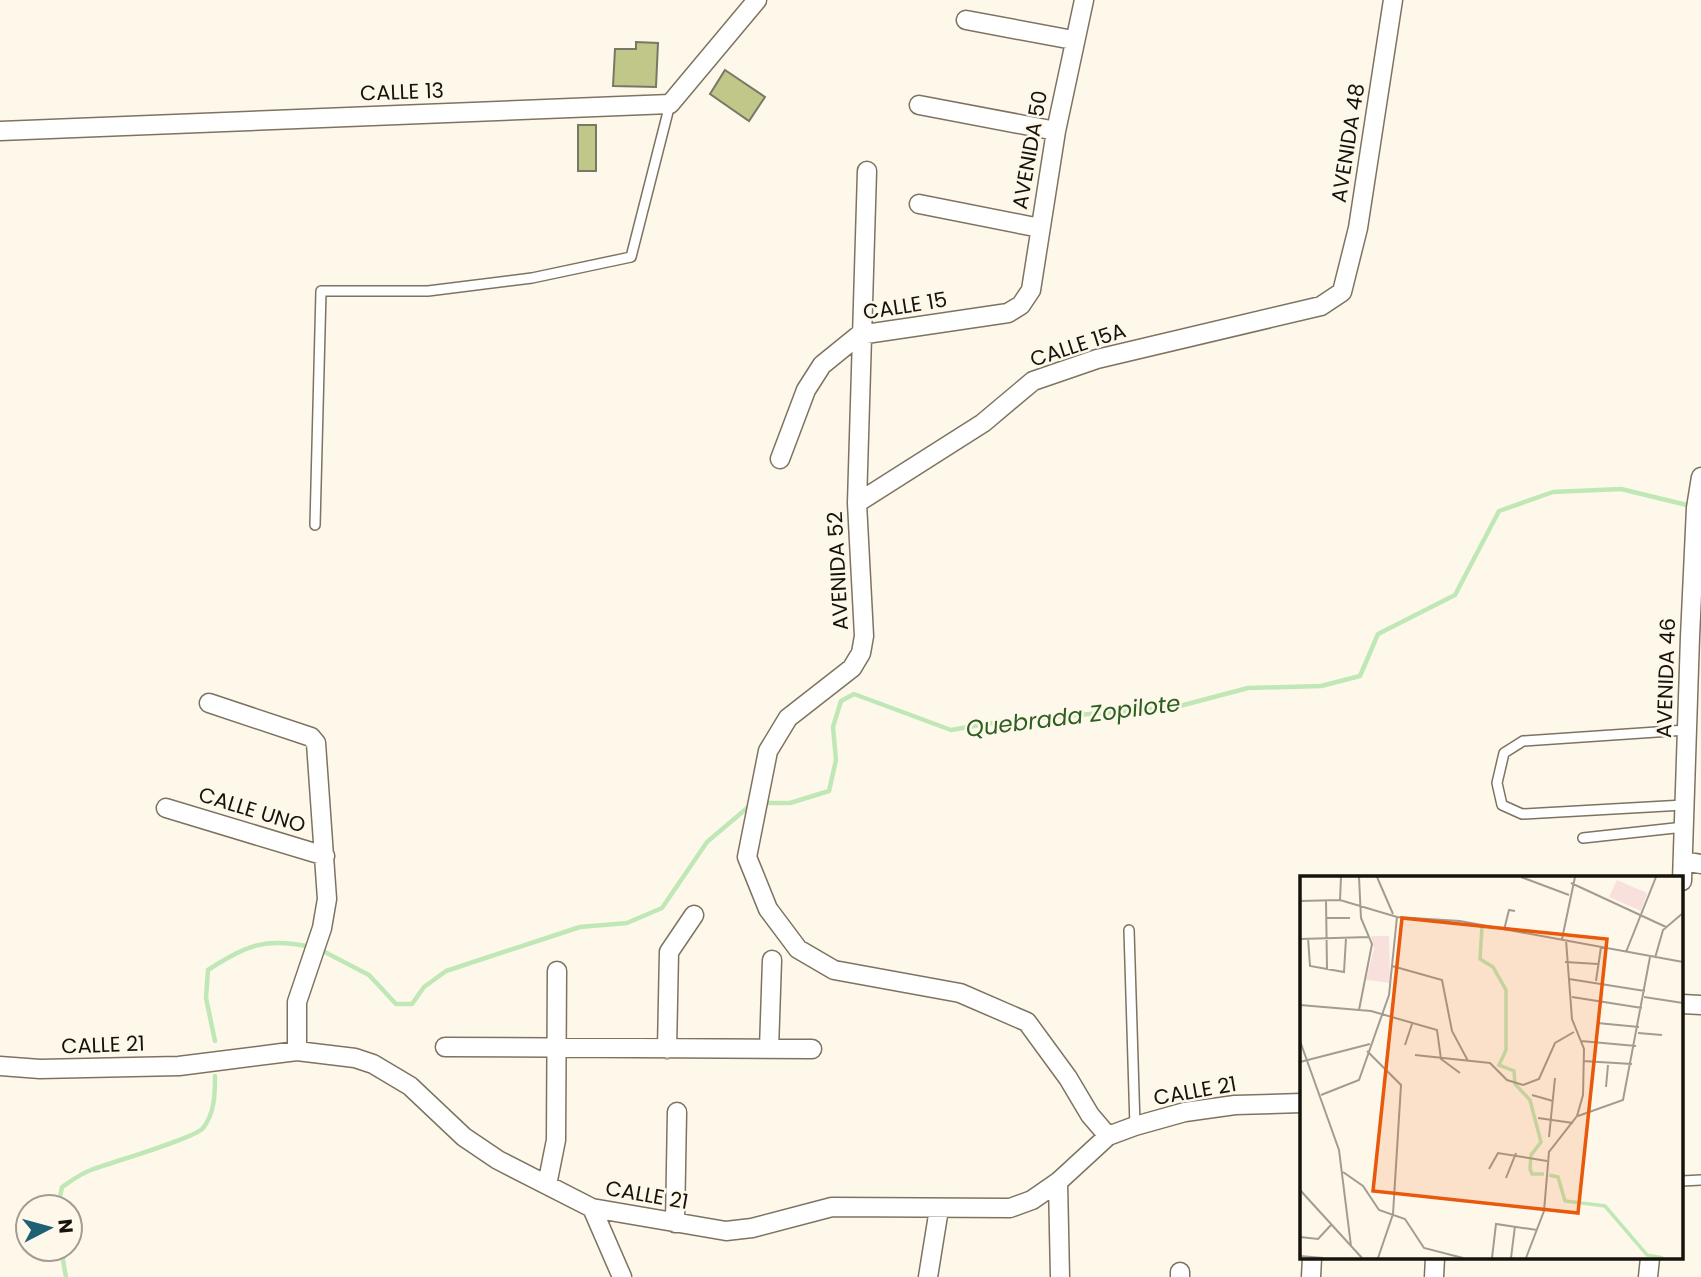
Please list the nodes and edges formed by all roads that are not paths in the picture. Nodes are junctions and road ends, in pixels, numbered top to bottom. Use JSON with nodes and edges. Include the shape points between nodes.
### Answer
{"nodes":[{"id":1,"x":757,"y":0,"type":"edge"},
{"id":2,"x":1084,"y":0,"type":"edge"},
{"id":3,"x":1393,"y":0,"type":"edge"},
{"id":4,"x":966,"y":19,"type":"dead end"},
{"id":5,"x":1073,"y":40,"type":"junction"},
{"id":6,"x":670,"y":104,"type":"junction"},
{"id":7,"x":919,"y":105,"type":"dead end"},
{"id":8,"x":0,"y":131,"type":"edge"},
{"id":9,"x":1056,"y":131,"type":"junction"},
{"id":10,"x":866,"y":171,"type":"dead end"},
{"id":11,"x":919,"y":204,"type":"dead end"},
{"id":12,"x":1040,"y":228,"type":"junction"},
{"id":13,"x":1342,"y":292,"type":"joint"},
{"id":14,"x":1021,"y":305,"type":"joint"},
{"id":15,"x":859,"y":335,"type":"junction"},
{"id":16,"x":780,"y":459,"type":"dead end"},
{"id":17,"x":1701,"y":477,"type":"edge"},
{"id":18,"x":857,"y":503,"type":"junction"},
{"id":19,"x":316,"y":525,"type":"dead end"},
{"id":20,"x":1695,"y":637,"type":"edge"},
{"id":21,"x":209,"y":703,"type":"dead end"},
{"id":22,"x":1686,"y":730,"type":"junction"},
{"id":23,"x":1684,"y":805,"type":"junction"},
{"id":24,"x":166,"y":808,"type":"dead end"},
{"id":25,"x":1684,"y":827,"type":"junction"},
{"id":26,"x":1583,"y":838,"type":"dead end"},
{"id":27,"x":325,"y":856,"type":"junction"},
{"id":28,"x":1692,"y":862,"type":"edge"},
{"id":29,"x":694,"y":915,"type":"dead end"},
{"id":30,"x":1129,"y":930,"type":"dead end"},
{"id":31,"x":772,"y":960,"type":"dead end"},
{"id":32,"x":557,"y":971,"type":"dead end"},
{"id":33,"x":445,"y":1047,"type":"dead end"},
{"id":34,"x":557,"y":1048,"type":"junction"},
{"id":35,"x":667,"y":1049,"type":"junction"},
{"id":36,"x":769,"y":1049,"type":"junction"},
{"id":37,"x":813,"y":1049,"type":"dead end"},
{"id":38,"x":297,"y":1051,"type":"junction"},
{"id":39,"x":0,"y":1066,"type":"edge"},
{"id":40,"x":1300,"y":1103,"type":"edge"},
{"id":41,"x":677,"y":1112,"type":"dead end"},
{"id":42,"x":1135,"y":1126,"type":"junction"},
{"id":43,"x":1108,"y":1136,"type":"junction"},
{"id":44,"x":1058,"y":1182,"type":"junction"},
{"id":45,"x":547,"y":1185,"type":"junction"},
{"id":46,"x":592,"y":1208,"type":"junction"},
{"id":47,"x":939,"y":1209,"type":"junction"},
{"id":48,"x":675,"y":1223,"type":"junction"},
{"id":49,"x":622,"y":1277,"type":"edge"},
{"id":50,"x":928,"y":1277,"type":"edge"},
{"id":51,"x":1060,"y":1277,"type":"edge"}],
"edges":[{"from":1,"to":6,"type":"street"},
{"from":2,"to":5,"type":"street","name":"AVENIDA 50"},
{"from":3,"to":13,"type":"street","name":"AVENIDA 48","via":[[1358,228]]},
{"from":4,"to":5,"type":"street"},
{"from":5,"to":9,"type":"street","name":"AVENIDA 50"},
{"from":6,"to":8,"type":"street","name":"CALLE 13"},
{"from":6,"to":19,"type":"lane","via":[[631,257],[532,278],[441,289],[321,291]]},
{"from":7,"to":9,"type":"street"},
{"from":9,"to":12,"type":"street","name":"AVENIDA 50"},
{"from":10,"to":15,"type":"street","name":"AVENIDA 52"},
{"from":11,"to":12,"type":"street"},
{"from":12,"to":14,"type":"street","name":"AVENIDA 50","via":[[1031,290]]},
{"from":13,"to":18,"type":"street","name":"CALLE 15A","via":[[1321,306],[1097,359],[1033,381],[983,423]]},
{"from":14,"to":15,"type":"street","name":"CALLE 15","via":[[1007,313]]},
{"from":15,"to":16,"type":"street","name":"CALLE 15","via":[[822,365],[806,390]]},
{"from":15,"to":18,"type":"street","name":"AVENIDA 52"},
{"from":17,"to":20,"type":"street","name":"AVENIDA 46","via":[[1696,508]]},
{"from":18,"to":43,"type":"street","name":"AVENIDA 52","via":[[862,653],[852,668],[788,718],[768,751],[747,857],[768,909],[798,949],[834,970],[960,993],[1027,1022]]},
{"from":20,"to":22,"type":"street","name":"AVENIDA 46"},
{"from":21,"to":27,"type":"street","via":[[311,737],[318,752]]},
{"from":22,"to":23,"type":"street","name":"AVENIDA 46"},
{"from":22,"to":23,"type":"lane","via":[[1522,741],[1504,754],[1497,783],[1502,805],[1522,814]]},
{"from":23,"to":25,"type":"street","name":"AVENIDA 46"},
{"from":24,"to":27,"type":"street","name":"CALLE UNO"},
{"from":25,"to":26,"type":"lane"},
{"from":25,"to":28,"type":"street","name":"AVENIDA 46"},
{"from":27,"to":38,"type":"street","via":[[327,899],[322,928],[296,1002]]},
{"from":29,"to":35,"type":"street","via":[[668,952]]},
{"from":30,"to":42,"type":"lane"},
{"from":31,"to":36,"type":"street"},
{"from":32,"to":34,"type":"street"},
{"from":33,"to":34,"type":"street"},
{"from":34,"to":35,"type":"street"},
{"from":34,"to":45,"type":"street","via":[[556,1140]]},
{"from":35,"to":36,"type":"street"},
{"from":36,"to":37,"type":"street"},
{"from":38,"to":39,"type":"street","name":"CALLE 21","via":[[178,1066]]},
{"from":38,"to":45,"type":"street","name":"CALLE 21","via":[[322,1052],[373,1065],[410,1086],[464,1137]]},
{"from":40,"to":42,"type":"street","name":"CALLE 21","via":[[1235,1105]]},
{"from":41,"to":48,"type":"street"},
{"from":42,"to":43,"type":"street","name":"CALLE 21"},
{"from":43,"to":44,"type":"street","name":"CALLE 21"},
{"from":44,"to":47,"type":"street","name":"CALLE 21","via":[[1010,1208]]},
{"from":44,"to":51,"type":"street"},
{"from":45,"to":46,"type":"street","name":"CALLE 21"},
{"from":46,"to":48,"type":"street","name":"CALLE 21"},
{"from":46,"to":49,"type":"street"},
{"from":47,"to":48,"type":"street","name":"CALLE 21","via":[[832,1207],[726,1231]]},
{"from":47,"to":50,"type":"street"}]}
